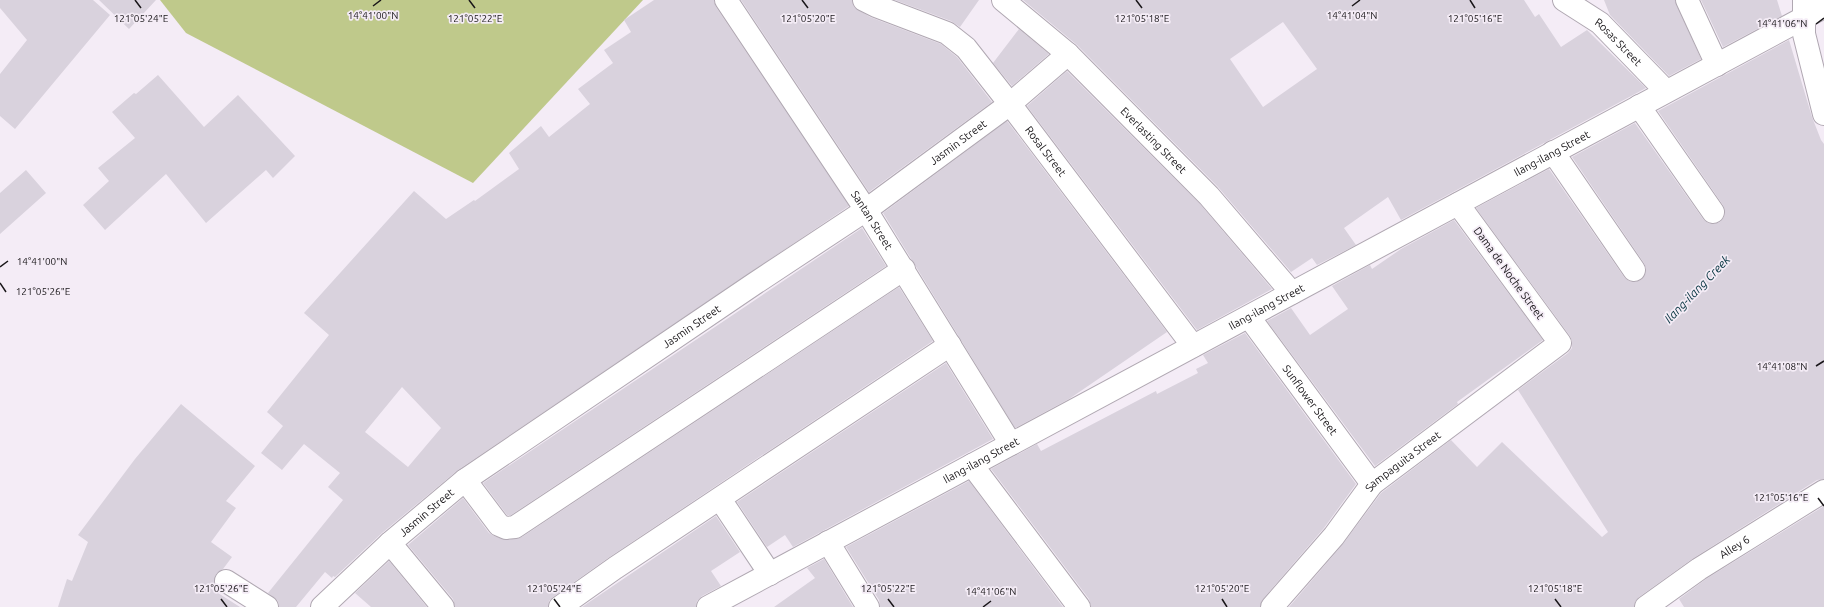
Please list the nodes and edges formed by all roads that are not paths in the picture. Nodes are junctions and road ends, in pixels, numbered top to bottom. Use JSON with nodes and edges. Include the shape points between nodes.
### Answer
{"nodes":[{"id":1,"x":726,"y":0,"type":"edge"},
{"id":2,"x":864,"y":0,"type":"edge"},
{"id":3,"x":1002,"y":0,"type":"edge"},
{"id":4,"x":1564,"y":0,"type":"edge"},
{"id":5,"x":1590,"y":0,"type":"edge"},
{"id":6,"x":1687,"y":0,"type":"edge"},
{"id":7,"x":1824,"y":7,"type":"edge"},
{"id":8,"x":1804,"y":9,"type":"edge"},
{"id":9,"x":1600,"y":23,"type":"junction"},
{"id":10,"x":1068,"y":54,"type":"junction"},
{"id":11,"x":1716,"y":65,"type":"junction"},
{"id":12,"x":1666,"y":91,"type":"junction"},
{"id":13,"x":1010,"y":104,"type":"junction"},
{"id":14,"x":1639,"y":106,"type":"junction"},
{"id":15,"x":1824,"y":114,"type":"edge"},
{"id":16,"x":1553,"y":152,"type":"junction"},
{"id":17,"x":1458,"y":204,"type":"junction"},
{"id":18,"x":866,"y":210,"type":"junction"},
{"id":19,"x":1713,"y":212,"type":"dead end"},
{"id":20,"x":904,"y":269,"type":"junction"},
{"id":21,"x":1634,"y":270,"type":"dead end"},
{"id":22,"x":1292,"y":293,"type":"junction"},
{"id":23,"x":1248,"y":316,"type":"junction"},
{"id":24,"x":1560,"y":343,"type":"joint"},
{"id":25,"x":950,"y":345,"type":"junction"},
{"id":26,"x":1193,"y":346,"type":"junction"},
{"id":27,"x":1012,"y":444,"type":"junction"},
{"id":28,"x":972,"y":466,"type":"junction"},
{"id":29,"x":465,"y":480,"type":"junction"},
{"id":30,"x":1372,"y":484,"type":"junction"},
{"id":31,"x":1824,"y":491,"type":"edge"},
{"id":32,"x":720,"y":499,"type":"junction"},
{"id":33,"x":828,"y":542,"type":"junction"},
{"id":34,"x":390,"y":543,"type":"junction"},
{"id":35,"x":770,"y":574,"type":"junction"},
{"id":36,"x":226,"y":581,"type":"dead end"},
{"id":37,"x":267,"y":607,"type":"edge"},
{"id":38,"x":322,"y":607,"type":"edge"},
{"id":39,"x":442,"y":607,"type":"edge"},
{"id":40,"x":560,"y":607,"type":"edge"},
{"id":41,"x":708,"y":607,"type":"edge"},
{"id":42,"x":868,"y":607,"type":"edge"},
{"id":43,"x":1079,"y":607,"type":"edge"},
{"id":44,"x":1272,"y":607,"type":"edge"},
{"id":45,"x":1646,"y":607,"type":"edge"}],
"edges":[{"from":1,"to":18,"type":"street","name":"Santan Street"},
{"from":2,"to":13,"type":"street","name":"Rosal Street","via":[[947,33],[966,48]]},
{"from":3,"to":10,"type":"street","name":"Everlasting Street"},
{"from":4,"to":9,"type":"street","name":"Rosas Street"},
{"from":5,"to":9,"type":"street"},
{"from":6,"to":11,"type":"street"},
{"from":7,"to":8,"type":"street","name":"Ilang-ilang Street"},
{"from":8,"to":11,"type":"street","name":"Ilang-ilang Street"},
{"from":8,"to":15,"type":"street","via":[[1804,34]]},
{"from":9,"to":12,"type":"street","name":"Rosas Street"},
{"from":10,"to":13,"type":"street","name":"Jasmin Street"},
{"from":10,"to":22,"type":"street","name":"Everlasting Street","via":[[1210,196]]},
{"from":11,"to":12,"type":"street","name":"Ilang-ilang Street"},
{"from":12,"to":14,"type":"street","name":"Ilang-ilang Street"},
{"from":13,"to":18,"type":"street","name":"Jasmin Street"},
{"from":13,"to":26,"type":"street","name":"Rosal Street"},
{"from":14,"to":16,"type":"street","name":"Ilang-ilang Street"},
{"from":14,"to":19,"type":"street"},
{"from":16,"to":17,"type":"street","name":"Ilang-ilang Street"},
{"from":16,"to":21,"type":"street"},
{"from":17,"to":22,"type":"street","name":"Ilang-ilang Street"},
{"from":17,"to":24,"type":"street","name":"Dama de Noche Street"},
{"from":18,"to":20,"type":"street","name":"Santan Street"},
{"from":18,"to":29,"type":"street","name":"Jasmin Street"},
{"from":20,"to":25,"type":"street","name":"Santan Street"},
{"from":20,"to":29,"type":"street","via":[[515,527],[506,528],[499,525]]},
{"from":22,"to":23,"type":"street","name":"Ilang-ilang Street"},
{"from":23,"to":26,"type":"street","name":"Ilang-ilang Street"},
{"from":23,"to":30,"type":"street","name":"Sunflower Street"},
{"from":24,"to":30,"type":"street","name":"Sampaguita Street"},
{"from":25,"to":27,"type":"street","name":"Santan Street"},
{"from":25,"to":32,"type":"street"},
{"from":26,"to":27,"type":"street","name":"Ilang-ilang Street"},
{"from":27,"to":28,"type":"street","name":"Ilang-ilang Street"},
{"from":28,"to":33,"type":"street","name":"Ilang-ilang Street"},
{"from":28,"to":43,"type":"street"},
{"from":29,"to":34,"type":"street","name":"Jasmin Street"},
{"from":30,"to":44,"type":"street","name":"Sampaguita Street","via":[[1334,536]]},
{"from":31,"to":45,"type":"street","name":"Alley 6","via":[[1698,569]]},
{"from":32,"to":35,"type":"street"},
{"from":32,"to":40,"type":"street"},
{"from":33,"to":35,"type":"street","name":"Ilang-ilang Street"},
{"from":33,"to":42,"type":"street"},
{"from":34,"to":38,"type":"street","name":"Jasmin Street"},
{"from":34,"to":39,"type":"street"},
{"from":35,"to":41,"type":"street","name":"Ilang-ilang Street"},
{"from":36,"to":37,"type":"street"}]}
